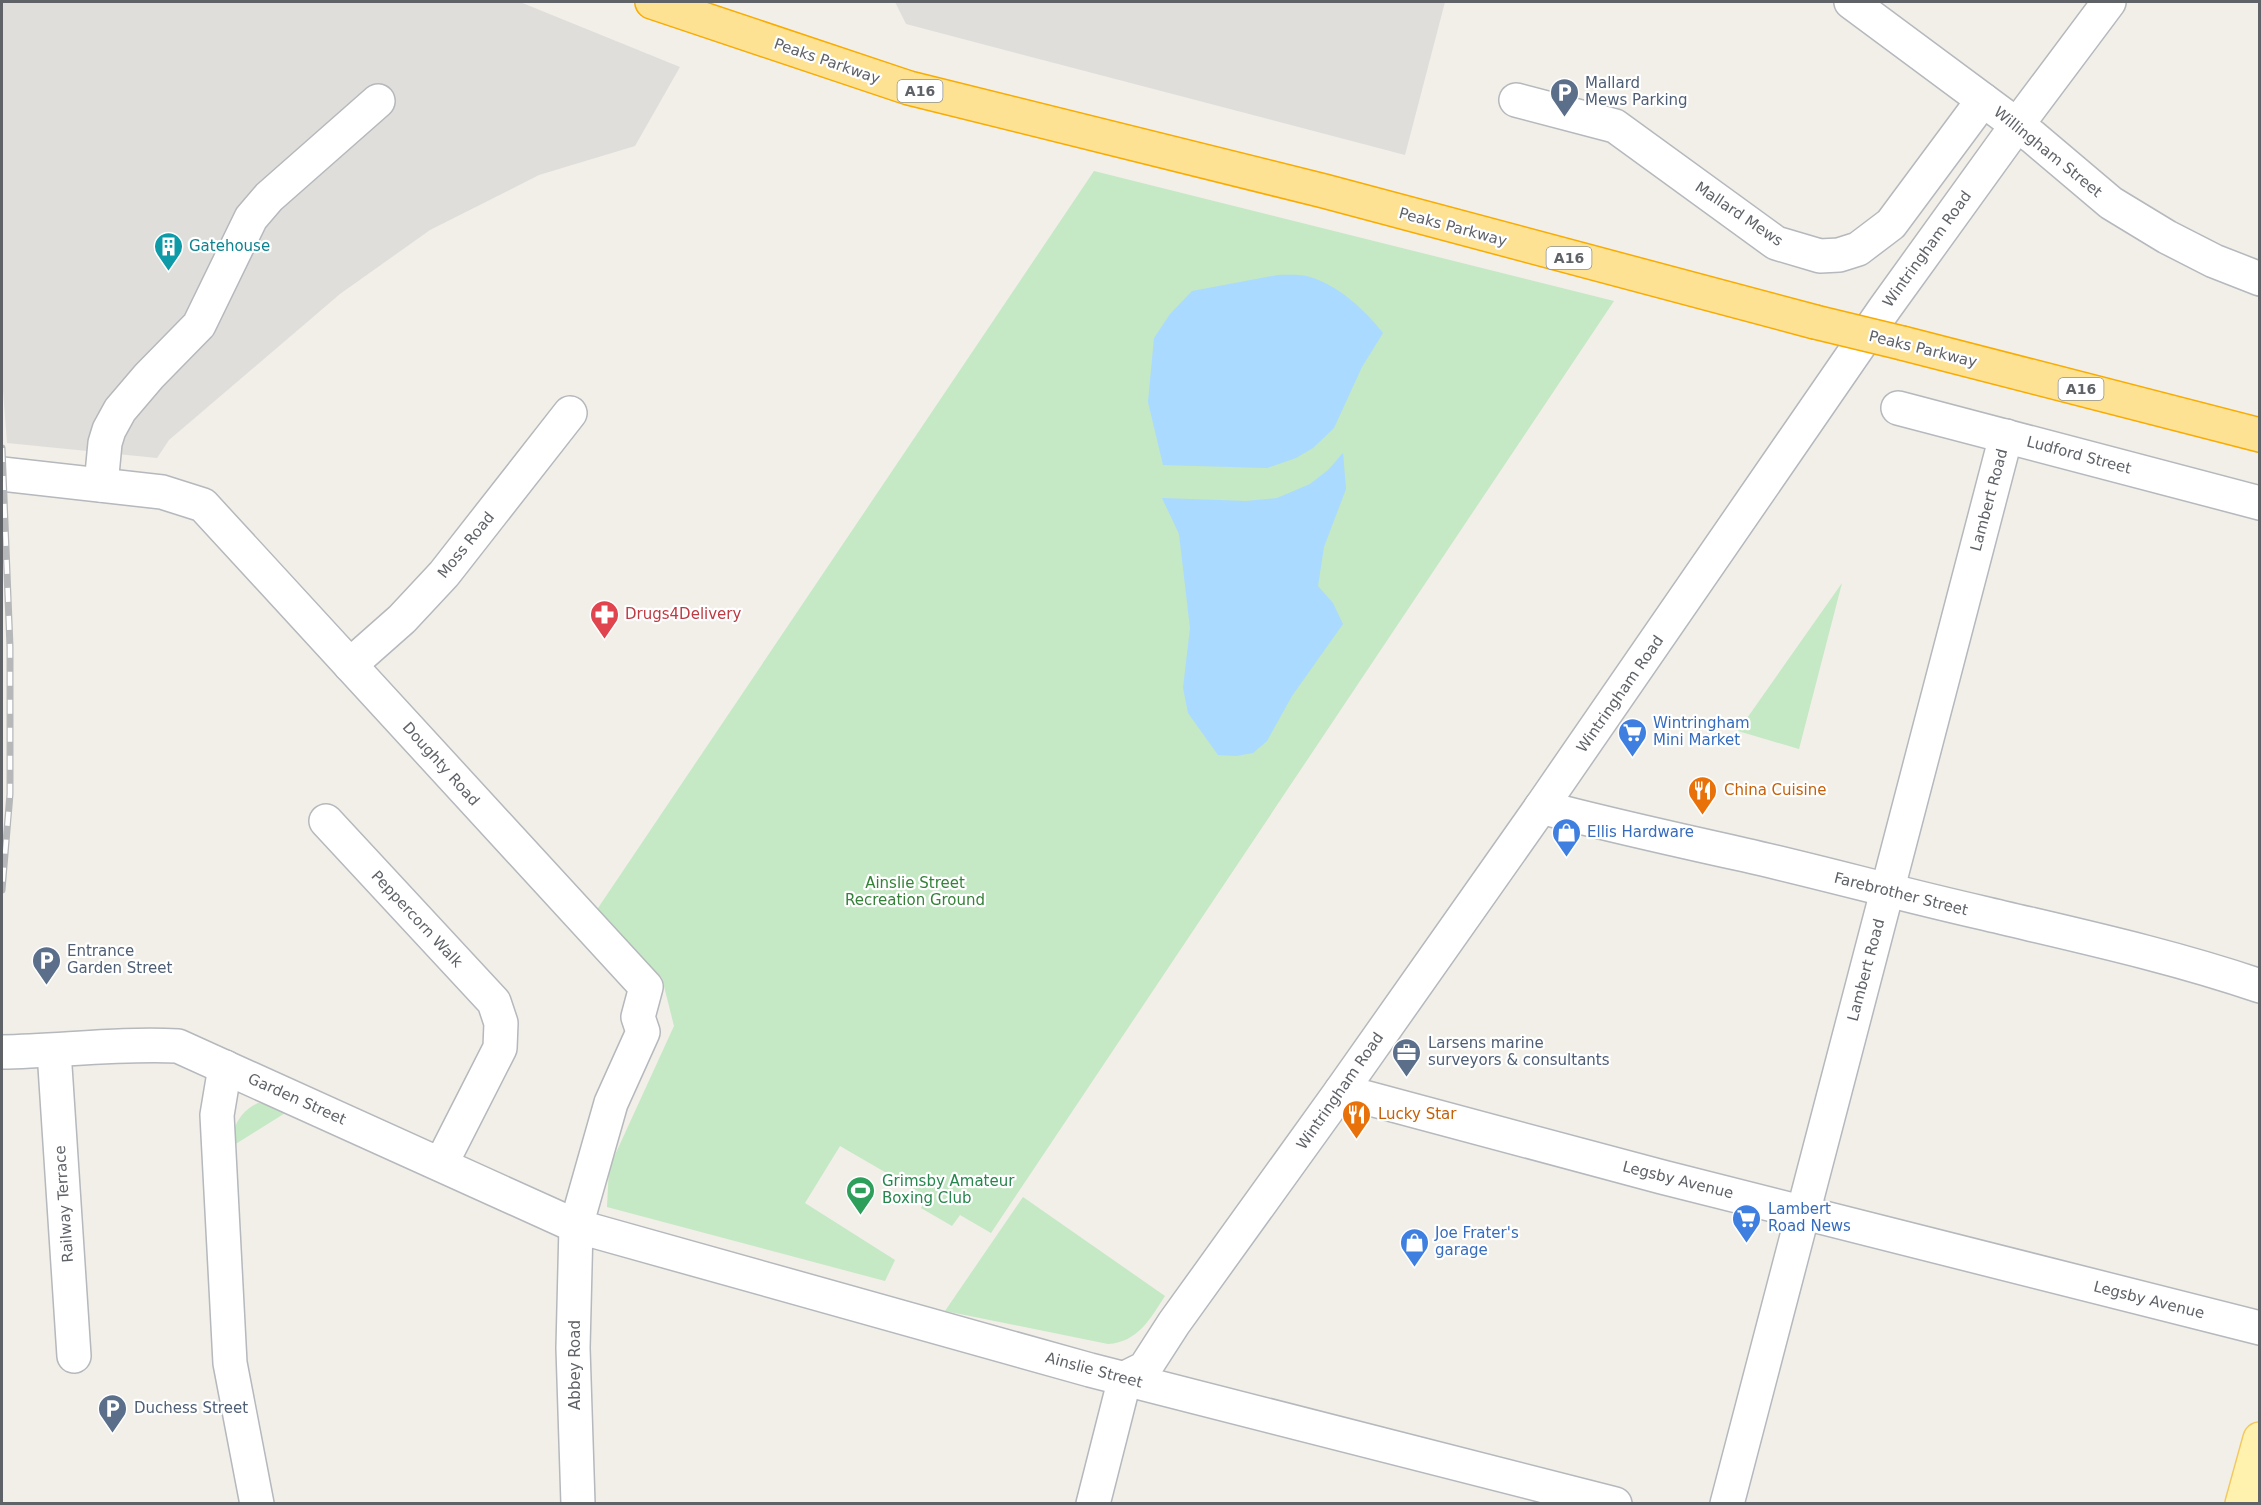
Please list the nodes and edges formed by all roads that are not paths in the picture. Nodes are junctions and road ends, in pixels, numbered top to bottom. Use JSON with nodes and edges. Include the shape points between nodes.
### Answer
{"nodes":[{"id":1,"x":652,"y":2,"type":"edge"},
{"id":2,"x":1851,"y":2,"type":"edge"},
{"id":3,"x":2109,"y":2,"type":"edge"},
{"id":4,"x":1516,"y":100,"type":"dead end"},
{"id":5,"x":1983,"y":100,"type":"junction"},
{"id":6,"x":378,"y":101,"type":"dead end"},
{"id":7,"x":2017,"y":125,"type":"junction"},
{"id":8,"x":2259,"y":279,"type":"edge"},
{"id":9,"x":1898,"y":408,"type":"dead end"},
{"id":10,"x":570,"y":413,"type":"dead end"},
{"id":11,"x":2259,"y":435,"type":"edge"},
{"id":12,"x":2006,"y":436,"type":"junction"},
{"id":13,"x":2,"y":474,"type":"edge"},
{"id":14,"x":101,"y":485,"type":"junction"},
{"id":15,"x":2259,"y":503,"type":"edge"},
{"id":16,"x":350,"y":665,"type":"junction"},
{"id":17,"x":1541,"y":807,"type":"junction"},
{"id":18,"x":326,"y":821,"type":"dead end"},
{"id":19,"x":1887,"y":891,"type":"junction"},
{"id":20,"x":2259,"y":986,"type":"edge"},
{"id":21,"x":54,"y":1051,"type":"junction"},
{"id":22,"x":2,"y":1053,"type":"edge"},
{"id":23,"x":225,"y":1067,"type":"junction"},
{"id":24,"x":1341,"y":1091,"type":"junction"},
{"id":25,"x":441,"y":1164,"type":"junction"},
{"id":26,"x":1803,"y":1212,"type":"junction"},
{"id":27,"x":576,"y":1226,"type":"junction"},
{"id":28,"x":2259,"y":1328,"type":"edge"},
{"id":29,"x":74,"y":1356,"type":"dead end"},
{"id":30,"x":1125,"y":1378,"type":"junction"},
{"id":31,"x":2259,"y":1439,"type":"edge"},
{"id":32,"x":257,"y":1503,"type":"edge"},
{"id":33,"x":578,"y":1503,"type":"edge"},
{"id":34,"x":1094,"y":1503,"type":"edge"},
{"id":35,"x":1615,"y":1503,"type":"edge"},
{"id":36,"x":1727,"y":1503,"type":"edge"},
{"id":37,"x":2242,"y":1503,"type":"edge"}],
"edges":[{"from":1,"to":11,"type":"highway","name":"Peaks Parkway","number":"A16","bridge":true,"via":[[909,88],[1312,188]]},
{"from":2,"to":5,"type":"street","name":"Willingham Street"},
{"from":3,"to":7,"type":"street","name":"Wintringham Road"},
{"from":4,"to":5,"type":"street","name":"Mallard Mews","via":[[1615,126],[1776,243],[1820,256],[1858,249],[1891,224]]},
{"from":5,"to":7,"type":"street","name":"Willingham Street"},
{"from":6,"to":14,"type":"street","via":[[269,197],[251,218],[199,325],[120,410],[105,443]]},
{"from":7,"to":8,"type":"street","name":"Willingham Street","via":[[2111,203],[2167,237]]},
{"from":7,"to":17,"type":"street","name":"Wintringham Road","via":[[1885,308]]},
{"from":9,"to":12,"type":"street","name":"Ludford Street"},
{"from":10,"to":16,"type":"street","name":"Moss Road","via":[[444,574],[402,619]]},
{"from":12,"to":15,"type":"street","name":"Ludford Street"},
{"from":12,"to":19,"type":"street","name":"Lambert Road"},
{"from":13,"to":14,"type":"street","name":"Doughty Road"},
{"from":14,"to":16,"type":"street","name":"Doughty Road","via":[[162,492],[203,505]]},
{"from":16,"to":27,"type":"street","name":"Doughty Road","via":[[646,987],[638,1017],[643,1032],[611,1103]]},
{"from":17,"to":19,"type":"street","name":"Farebrother Street"},
{"from":17,"to":24,"type":"street","name":"Wintringham Road"},
{"from":18,"to":25,"type":"street","name":"Peppercorn Walk","via":[[494,1002],[501,1023],[500,1048]]},
{"from":19,"to":20,"type":"street","name":"Farebrother Street","via":[[2213,970]]},
{"from":19,"to":26,"type":"street","name":"Lambert Road"},
{"from":21,"to":22,"type":"street","name":"Garden Street"},
{"from":21,"to":23,"type":"street","name":"Garden Street","via":[[178,1046]]},
{"from":21,"to":29,"type":"street","name":"Railway Terrace"},
{"from":23,"to":25,"type":"street","name":"Garden Street"},
{"from":23,"to":32,"type":"street","via":[[217,1115],[230,1363]]},
{"from":24,"to":26,"type":"street","name":"Legsby Avenue"},
{"from":24,"to":30,"type":"street","name":"Wintringham Road","via":[[1145,1368]]},
{"from":25,"to":27,"type":"street","name":"Garden Street"},
{"from":26,"to":28,"type":"street","name":"Legsby Avenue"},
{"from":26,"to":36,"type":"street","name":"Lambert Road"},
{"from":27,"to":30,"type":"street","name":"Ainslie Street"},
{"from":27,"to":33,"type":"street","name":"Abbey Road","via":[[573,1348]]},
{"from":30,"to":34,"type":"street"},
{"from":30,"to":35,"type":"street","name":"Ainslie Street"},
{"from":31,"to":37,"type":"main road"}]}
